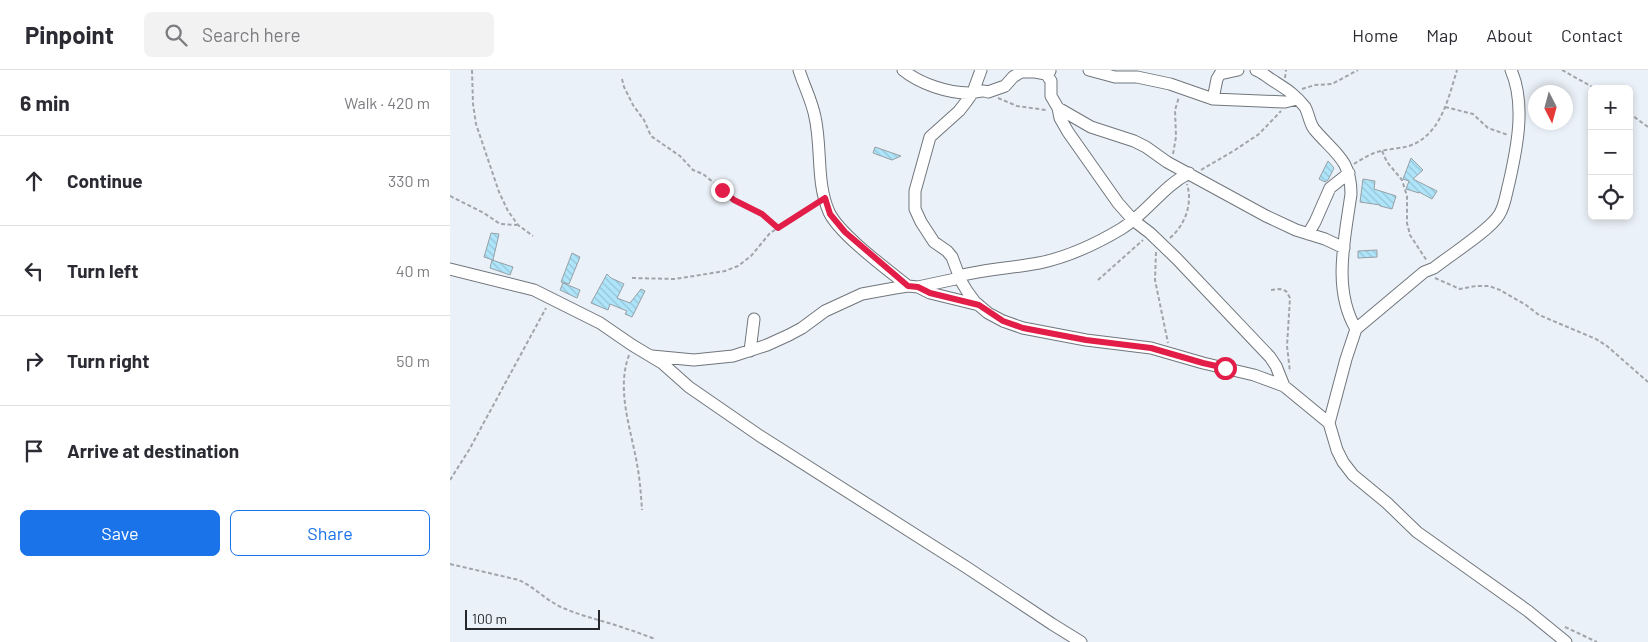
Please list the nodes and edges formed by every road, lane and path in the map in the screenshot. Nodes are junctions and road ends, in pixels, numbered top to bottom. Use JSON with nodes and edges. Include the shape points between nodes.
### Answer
{"nodes":[{"id":1,"x":472,"y":70,"type":"edge"},
{"id":2,"x":799,"y":70,"type":"edge"},
{"id":3,"x":904,"y":70,"type":"edge"},
{"id":4,"x":980,"y":70,"type":"edge"},
{"id":5,"x":1089,"y":70,"type":"edge"},
{"id":6,"x":1238,"y":70,"type":"edge"},
{"id":7,"x":1256,"y":70,"type":"edge"},
{"id":8,"x":1358,"y":70,"type":"edge"},
{"id":9,"x":1457,"y":70,"type":"edge"},
{"id":10,"x":1511,"y":70,"type":"edge"},
{"id":11,"x":1562,"y":70,"type":"edge"},
{"id":12,"x":1048,"y":71,"type":"edge"},
{"id":13,"x":622,"y":79,"type":"dead end"},
{"id":14,"x":1589,"y":85,"type":"edge"},
{"id":15,"x":1183,"y":88,"type":"junction"},
{"id":16,"x":973,"y":92,"type":"junction"},
{"id":17,"x":988,"y":92,"type":"junction"},
{"id":18,"x":1213,"y":98,"type":"junction"},
{"id":19,"x":1292,"y":98,"type":"junction"},
{"id":20,"x":1445,"y":107,"type":"junction"},
{"id":21,"x":1058,"y":109,"type":"junction"},
{"id":22,"x":1633,"y":115,"type":"edge"},
{"id":23,"x":1648,"y":127,"type":"edge"},
{"id":24,"x":1516,"y":138,"type":"junction"},
{"id":25,"x":1382,"y":151,"type":"junction"},
{"id":26,"x":1171,"y":164,"type":"junction"},
{"id":27,"x":1348,"y":170,"type":"junction"},
{"id":28,"x":1188,"y":174,"type":"junction"},
{"id":29,"x":450,"y":196,"type":"edge"},
{"id":30,"x":825,"y":198,"type":"junction"},
{"id":31,"x":1133,"y":220,"type":"junction"},
{"id":32,"x":518,"y":225,"type":"junction"},
{"id":33,"x":778,"y":228,"type":"junction"},
{"id":34,"x":1308,"y":234,"type":"junction"},
{"id":35,"x":533,"y":236,"type":"dead end"},
{"id":36,"x":1156,"y":239,"type":"junction"},
{"id":37,"x":1344,"y":248,"type":"junction"},
{"id":38,"x":450,"y":269,"type":"edge"},
{"id":39,"x":1429,"y":270,"type":"junction"},
{"id":40,"x":960,"y":277,"type":"junction"},
{"id":41,"x":632,"y":278,"type":"dead end"},
{"id":42,"x":1098,"y":280,"type":"dead end"},
{"id":43,"x":913,"y":286,"type":"junction"},
{"id":44,"x":1272,"y":290,"type":"dead end"},
{"id":45,"x":552,"y":299,"type":"junction"},
{"id":46,"x":979,"y":305,"type":"junction"},
{"id":47,"x":754,"y":319,"type":"dead end"},
{"id":48,"x":1356,"y":329,"type":"junction"},
{"id":49,"x":632,"y":346,"type":"junction"},
{"id":50,"x":750,"y":350,"type":"junction"},
{"id":51,"x":1170,"y":353,"type":"junction"},
{"id":52,"x":648,"y":355,"type":"junction"},
{"id":53,"x":1290,"y":373,"type":"dead end"},
{"id":54,"x":1648,"y":382,"type":"edge"},
{"id":55,"x":1284,"y":386,"type":"junction"},
{"id":56,"x":1329,"y":423,"type":"junction"},
{"id":57,"x":450,"y":480,"type":"edge"},
{"id":58,"x":642,"y":510,"type":"dead end"},
{"id":59,"x":450,"y":564,"type":"edge"},
{"id":60,"x":656,"y":639,"type":"dead end"},
{"id":61,"x":1082,"y":642,"type":"edge"},
{"id":62,"x":1566,"y":642,"type":"edge"}],
"edges":[{"from":1,"to":32,"type":"path","via":[[476,124],[499,192]]},
{"from":2,"to":30,"type":"street","via":[[815,117]]},
{"from":3,"to":16,"type":"street","via":[[916,79],[944,89]]},
{"from":4,"to":16,"type":"street"},
{"from":5,"to":15,"type":"street","via":[[1115,78],[1147,78]]},
{"from":6,"to":18,"type":"street","via":[[1220,74]]},
{"from":7,"to":19,"type":"street","via":[[1284,86]]},
{"from":8,"to":19,"type":"path","via":[[1332,84],[1303,88]]},
{"from":9,"to":20,"type":"path"},
{"from":10,"to":24,"type":"street","via":[[1519,112]]},
{"from":11,"to":14,"type":"path"},
{"from":12,"to":17,"type":"street","via":[[1020,72],[1002,88]]},
{"from":12,"to":21,"type":"street","via":[[1051,96]]},
{"from":13,"to":33,"type":"path","via":[[651,136],[727,196],[769,218]]},
{"from":15,"to":18,"type":"street"},
{"from":15,"to":26,"type":"path","via":[[1175,110],[1176,136]]},
{"from":16,"to":17,"type":"street"},
{"from":16,"to":40,"type":"street","via":[[959,111],[930,137],[915,191],[915,209],[921,222],[934,242],[952,257]]},
{"from":17,"to":21,"type":"path","via":[[1017,106]]},
{"from":18,"to":19,"type":"street"},
{"from":19,"to":27,"type":"street","via":[[1307,111],[1314,128],[1344,161]]},
{"from":19,"to":28,"type":"path","via":[[1259,134],[1220,159]]},
{"from":20,"to":24,"type":"path","via":[[1467,112],[1488,128]]},
{"from":20,"to":25,"type":"path","via":[[1437,124],[1417,142]]},
{"from":21,"to":26,"type":"street","via":[[1091,127],[1134,141]]},
{"from":21,"to":31,"type":"street","via":[[1060,118],[1091,167]]},
{"from":22,"to":23,"type":"path"},
{"from":24,"to":39,"type":"street","via":[[1512,170],[1499,215],[1491,225]]},
{"from":25,"to":27,"type":"path","via":[[1373,153]]},
{"from":25,"to":39,"type":"path","via":[[1405,188],[1410,235]]},
{"from":26,"to":28,"type":"street"},
{"from":27,"to":34,"type":"street","via":[[1346,176],[1330,188]]},
{"from":27,"to":37,"type":"street","via":[[1351,194]]},
{"from":28,"to":31,"type":"street","via":[[1169,186]]},
{"from":28,"to":34,"type":"street","via":[[1266,216]]},
{"from":28,"to":36,"type":"path","via":[[1189,197],[1182,224],[1173,235]]},
{"from":29,"to":32,"type":"path","via":[[500,224]]},
{"from":30,"to":33,"type":"path"},
{"from":30,"to":43,"type":"street","via":[[830,214],[845,232]]},
{"from":31,"to":36,"type":"street"},
{"from":31,"to":40,"type":"street","via":[[1108,237],[1070,254]]},
{"from":32,"to":35,"type":"path"},
{"from":33,"to":41,"type":"path","via":[[751,256],[725,271],[674,279]]},
{"from":34,"to":37,"type":"street"},
{"from":36,"to":42,"type":"path"},
{"from":36,"to":51,"type":"path","via":[[1155,280]]},
{"from":36,"to":55,"type":"street","via":[[1270,358]]},
{"from":37,"to":48,"type":"street","via":[[1345,299],[1349,318]]},
{"from":38,"to":45,"type":"street","via":[[534,290]]},
{"from":39,"to":48,"type":"street"},
{"from":39,"to":54,"type":"path","via":[[1441,282],[1460,290],[1476,286],[1500,290],[1539,315],[1596,339]]},
{"from":40,"to":43,"type":"street"},
{"from":40,"to":46,"type":"street"},
{"from":43,"to":46,"type":"street"},
{"from":43,"to":50,"type":"street","via":[[862,294],[826,311],[789,335]]},
{"from":44,"to":53,"type":"path","via":[[1286,291],[1290,298],[1287,346]]},
{"from":45,"to":49,"type":"street","via":[[600,323]]},
{"from":45,"to":57,"type":"path"},
{"from":46,"to":51,"type":"street","via":[[1003,321],[1023,328]]},
{"from":47,"to":50,"type":"street"},
{"from":48,"to":56,"type":"street"},
{"from":49,"to":52,"type":"street"},
{"from":49,"to":58,"type":"path","via":[[624,367],[624,390]]},
{"from":50,"to":52,"type":"street","via":[[733,356],[694,360]]},
{"from":51,"to":55,"type":"street"},
{"from":52,"to":61,"type":"street","via":[[760,436]]},
{"from":55,"to":56,"type":"street"},
{"from":56,"to":62,"type":"street","via":[[1340,456],[1353,475],[1417,532]]},
{"from":59,"to":60,"type":"path","via":[[519,580],[560,606]]}]}
